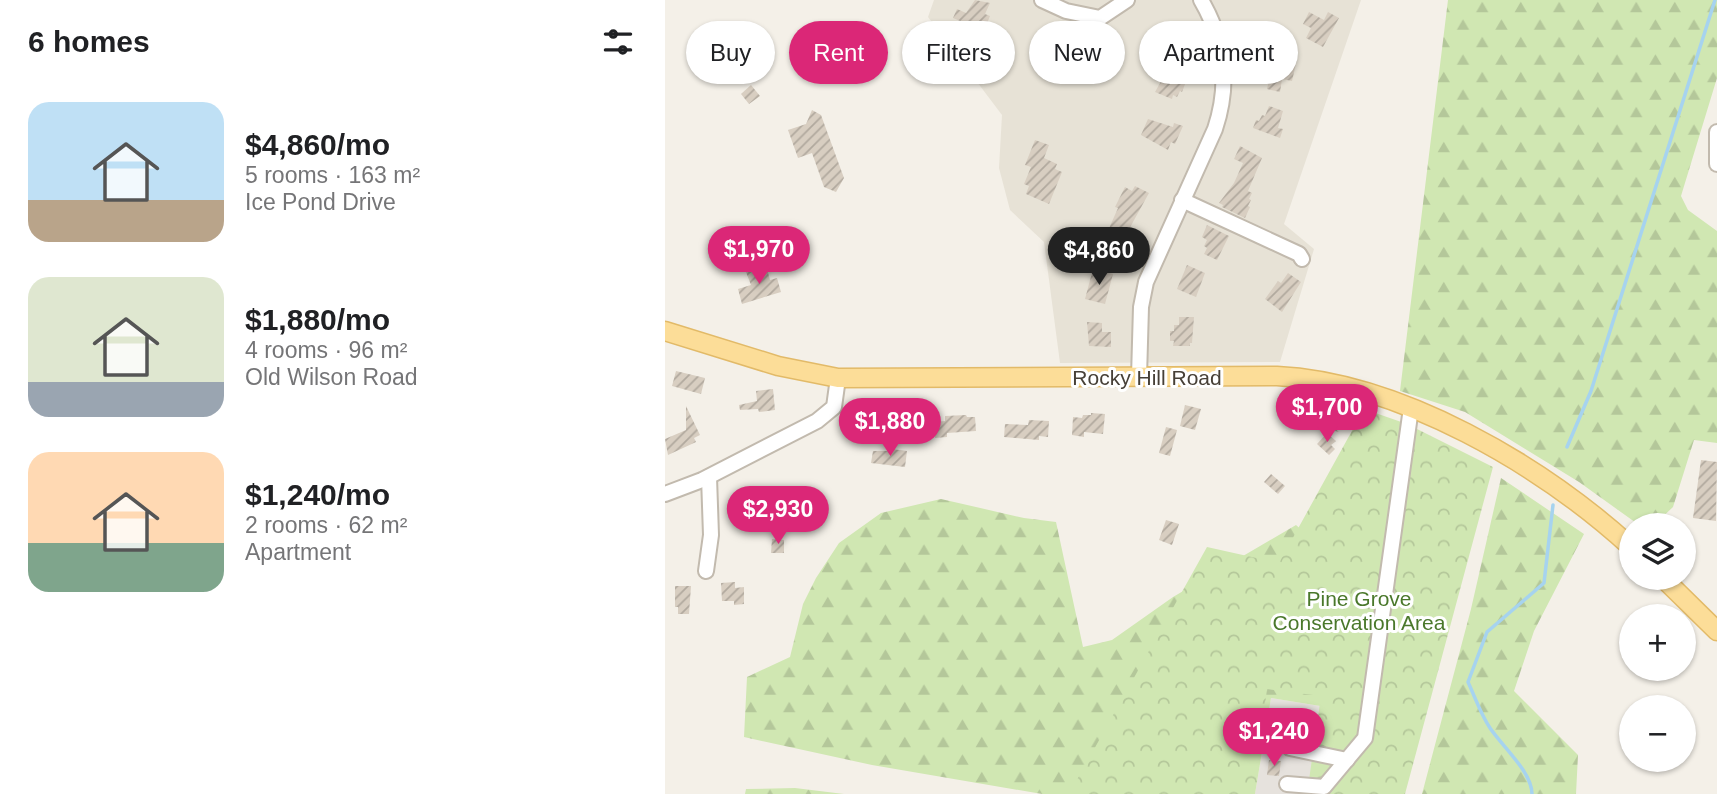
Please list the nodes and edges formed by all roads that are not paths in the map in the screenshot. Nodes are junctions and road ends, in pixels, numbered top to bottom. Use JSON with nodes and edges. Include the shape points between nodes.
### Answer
{"nodes":[{"id":1,"x":1042,"y":0,"type":"edge"},
{"id":2,"x":1127,"y":0,"type":"edge"},
{"id":3,"x":1202,"y":0,"type":"edge"},
{"id":4,"x":1717,"y":132,"type":"edge"},
{"id":5,"x":1717,"y":163,"type":"edge"},
{"id":6,"x":1182,"y":200,"type":"junction"},
{"id":7,"x":1303,"y":259,"type":"dead end"},
{"id":8,"x":665,"y":331,"type":"edge"},
{"id":9,"x":1139,"y":377,"type":"junction"},
{"id":10,"x":838,"y":378,"type":"junction"},
{"id":11,"x":1411,"y":408,"type":"junction"},
{"id":12,"x":706,"y":479,"type":"junction"},
{"id":13,"x":665,"y":494,"type":"edge"},
{"id":14,"x":1619,"y":537,"type":"edge"},
{"id":15,"x":706,"y":571,"type":"dead end"},
{"id":16,"x":1675,"y":590,"type":"edge"},
{"id":17,"x":1717,"y":631,"type":"edge"},
{"id":18,"x":1290,"y":748,"type":"dead end"},
{"id":19,"x":1347,"y":760,"type":"junction"},
{"id":20,"x":1287,"y":785,"type":"dead end"}],
"edges":[{"from":1,"to":2,"type":"street","via":[[1100,18]]},
{"from":3,"to":6,"type":"street","via":[[1221,46],[1224,92],[1215,129]]},
{"from":4,"to":5,"type":"street"},
{"from":6,"to":7,"type":"street"},
{"from":6,"to":9,"type":"street","via":[[1146,282]]},
{"from":8,"to":10,"type":"main road","name":"Rocky Hill Road","via":[[778,366]]},
{"from":9,"to":10,"type":"main road","name":"Rocky Hill Road"},
{"from":9,"to":11,"type":"main road","name":"Rocky Hill Road","via":[[1317,379]]},
{"from":10,"to":12,"type":"street","via":[[834,407],[817,421]]},
{"from":11,"to":14,"type":"main road","name":"Rocky Hill Road","via":[[1522,466]]},
{"from":11,"to":19,"type":"street","via":[[1365,738]]},
{"from":12,"to":13,"type":"street"},
{"from":12,"to":15,"type":"street","via":[[712,535]]},
{"from":16,"to":17,"type":"main road"},
{"from":18,"to":19,"type":"street"},
{"from":19,"to":20,"type":"street","via":[[1324,787]]}]}
